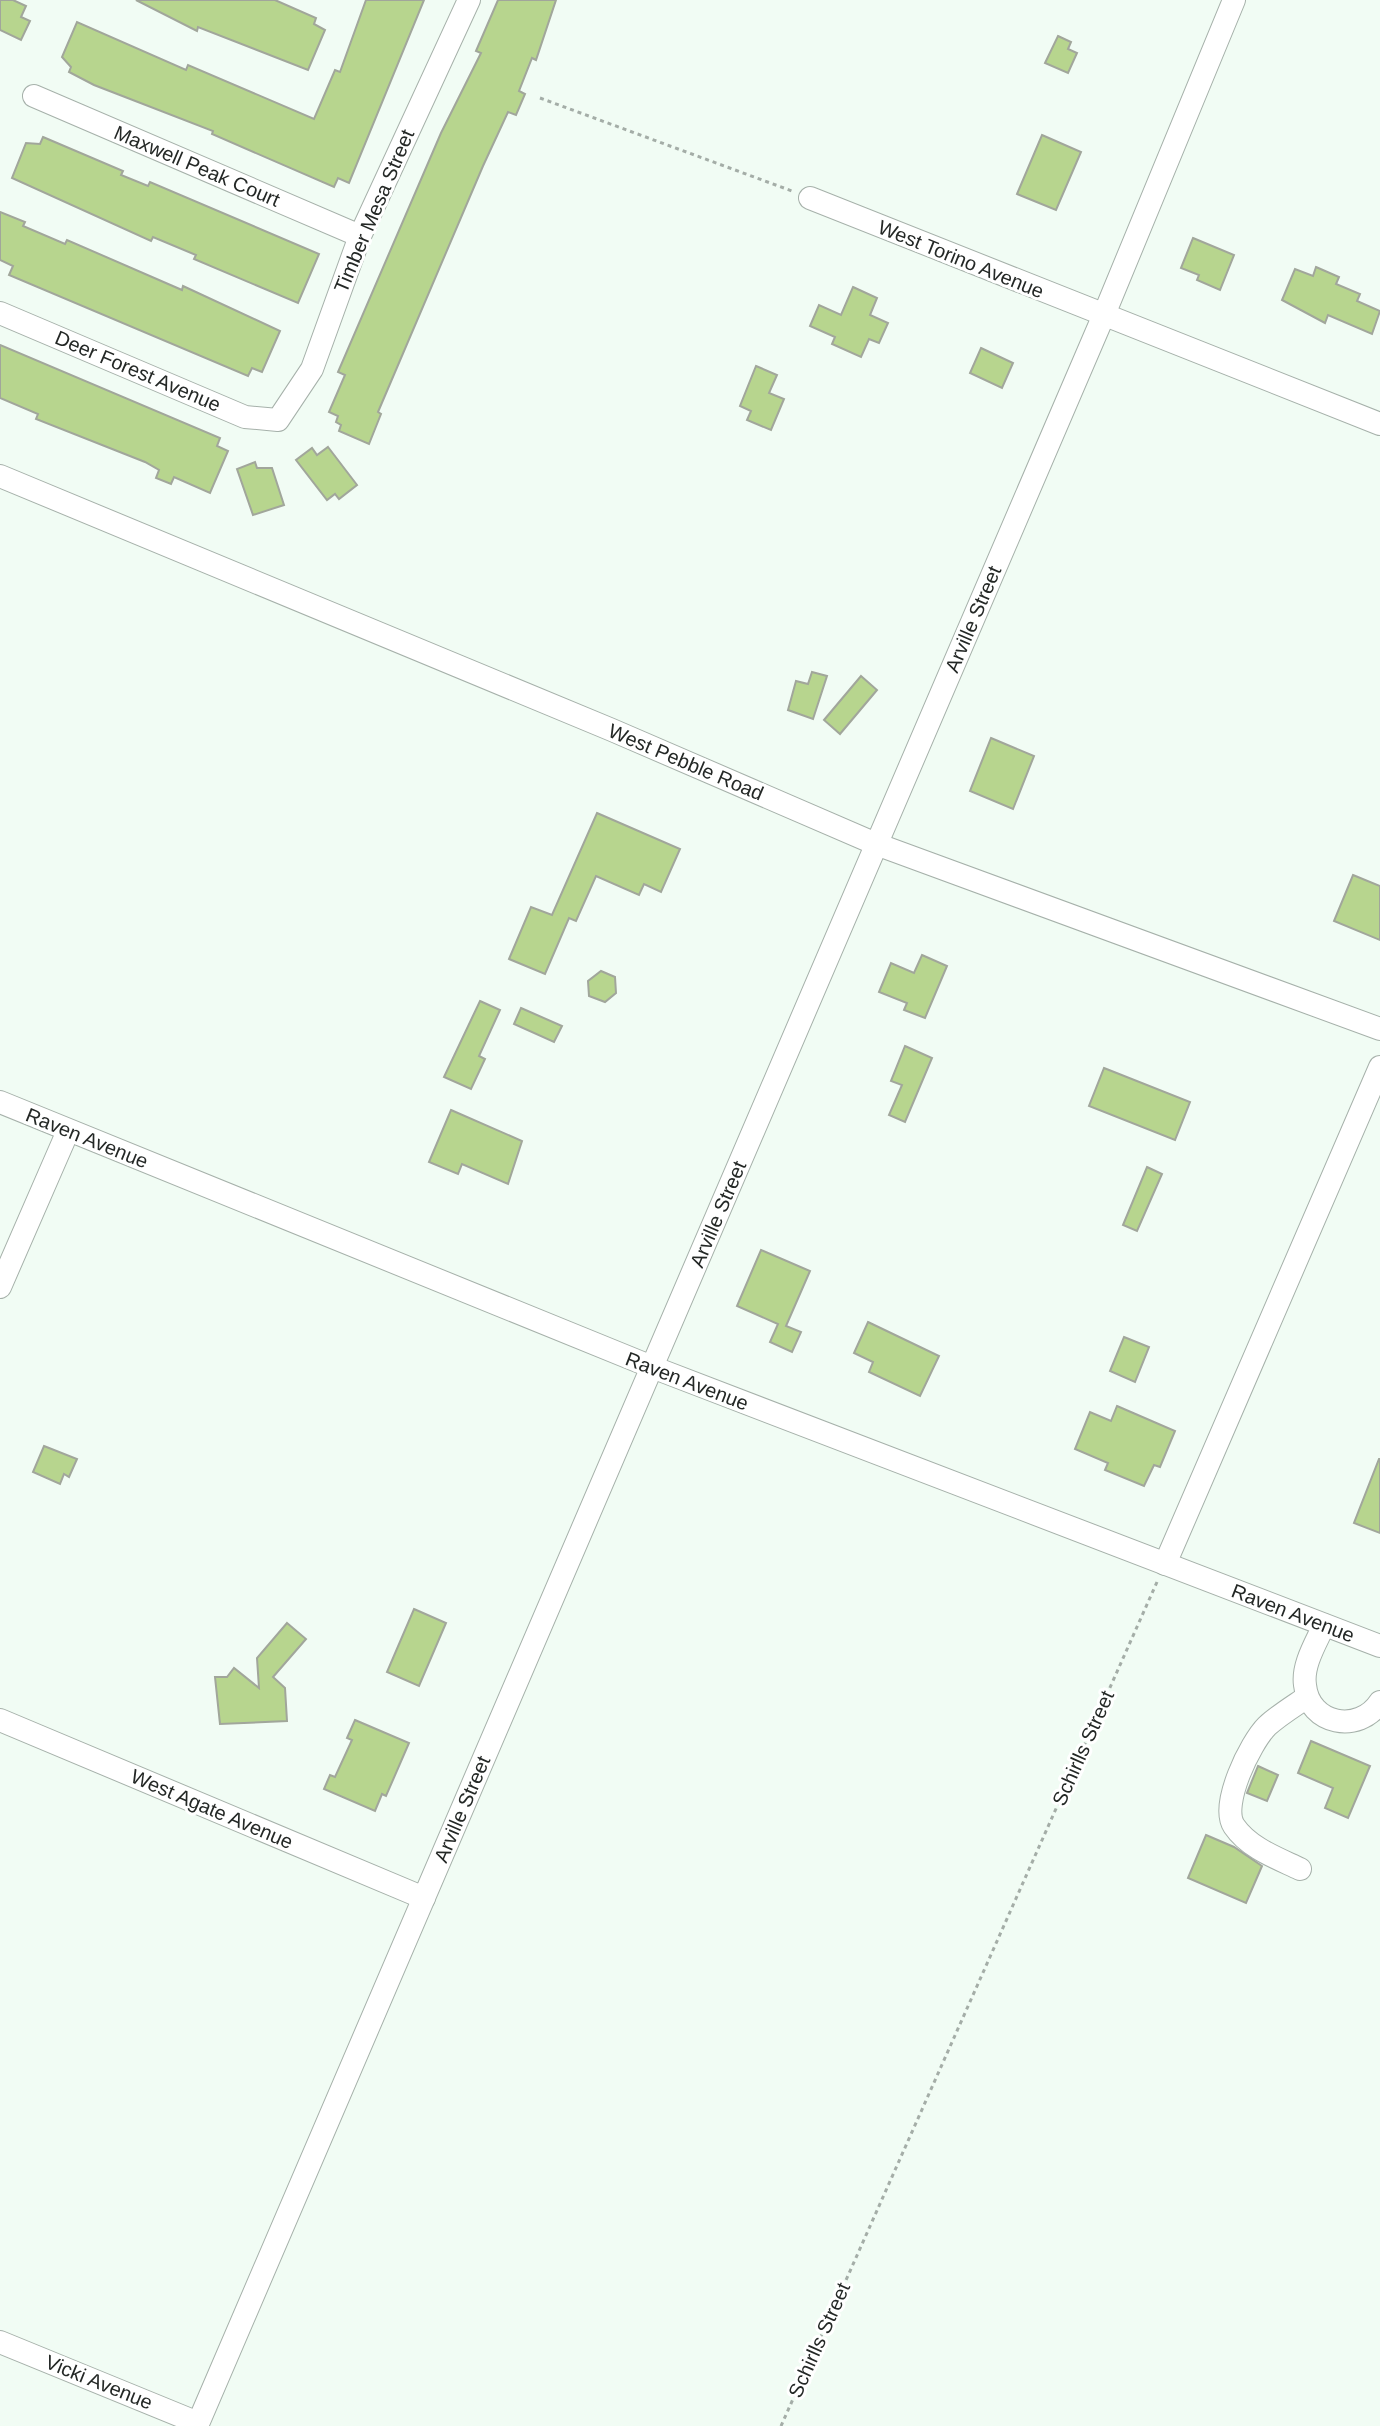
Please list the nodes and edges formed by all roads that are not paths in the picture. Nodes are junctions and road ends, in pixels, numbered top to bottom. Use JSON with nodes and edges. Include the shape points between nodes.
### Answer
{"nodes":[{"id":1,"x":469,"y":0,"type":"edge"},
{"id":2,"x":1234,"y":0,"type":"edge"},
{"id":3,"x":34,"y":96,"type":"dead end"},
{"id":4,"x":810,"y":198,"type":"road end"},
{"id":5,"x":360,"y":236,"type":"junction"},
{"id":6,"x":0,"y":313,"type":"edge"},
{"id":7,"x":1103,"y":317,"type":"junction"},
{"id":8,"x":278,"y":420,"type":"joint"},
{"id":9,"x":1380,"y":424,"type":"edge"},
{"id":10,"x":0,"y":476,"type":"edge"},
{"id":11,"x":876,"y":844,"type":"junction"},
{"id":12,"x":1380,"y":1029,"type":"edge"},
{"id":13,"x":1380,"y":1067,"type":"edge"},
{"id":14,"x":0,"y":1102,"type":"edge"},
{"id":15,"x":68,"y":1131,"type":"junction"},
{"id":16,"x":0,"y":1287,"type":"edge"},
{"id":17,"x":652,"y":1367,"type":"junction"},
{"id":18,"x":1165,"y":1564,"type":"junction"},
{"id":19,"x":1324,"y":1625,"type":"junction"},
{"id":20,"x":1380,"y":1646,"type":"edge"},
{"id":21,"x":1307,"y":1697,"type":"junction"},
{"id":22,"x":1380,"y":1702,"type":"edge"},
{"id":23,"x":0,"y":1720,"type":"edge"},
{"id":24,"x":1300,"y":1869,"type":"dead end"},
{"id":25,"x":424,"y":1898,"type":"junction"},
{"id":26,"x":0,"y":2342,"type":"edge"},
{"id":27,"x":197,"y":2424,"type":"edge"}],
"edges":[{"from":1,"to":5,"type":"street","name":"Timber Mesa Street"},
{"from":2,"to":7,"type":"street","name":"Arville Street"},
{"from":3,"to":5,"type":"street","name":"Maxwell Peak Court"},
{"from":4,"to":7,"type":"street","name":"West Torino Avenue"},
{"from":5,"to":8,"type":"street","name":"Timber Mesa Street","via":[[312,369]]},
{"from":6,"to":8,"type":"street","name":"Deer Forest Avenue","via":[[245,417]]},
{"from":7,"to":9,"type":"street","name":"West Torino Avenue"},
{"from":7,"to":11,"type":"street","name":"Arville Street"},
{"from":10,"to":11,"type":"street","name":"West Pebble Road"},
{"from":11,"to":12,"type":"street","name":"West Pebble Road"},
{"from":11,"to":17,"type":"street","name":"Arville Street"},
{"from":13,"to":18,"type":"street"},
{"from":14,"to":15,"type":"street","name":"Raven Avenue"},
{"from":15,"to":16,"type":"street"},
{"from":15,"to":17,"type":"street","name":"Raven Avenue"},
{"from":17,"to":18,"type":"street","name":"Raven Avenue"},
{"from":17,"to":25,"type":"street","name":"Arville Street"},
{"from":18,"to":19,"type":"street","name":"Raven Avenue"},
{"from":19,"to":20,"type":"street","name":"Raven Avenue"},
{"from":19,"to":21,"type":"street","via":[[1305,1674]]},
{"from":21,"to":22,"type":"street","via":[[1323,1716],[1344,1722],[1364,1719]]},
{"from":21,"to":24,"type":"street","via":[[1257,1739],[1228,1805],[1234,1826],[1246,1839]]},
{"from":23,"to":25,"type":"street","name":"West Agate Avenue"},
{"from":25,"to":27,"type":"street","name":"Arville Street"},
{"from":26,"to":27,"type":"street","name":"Vicki Avenue"}]}
